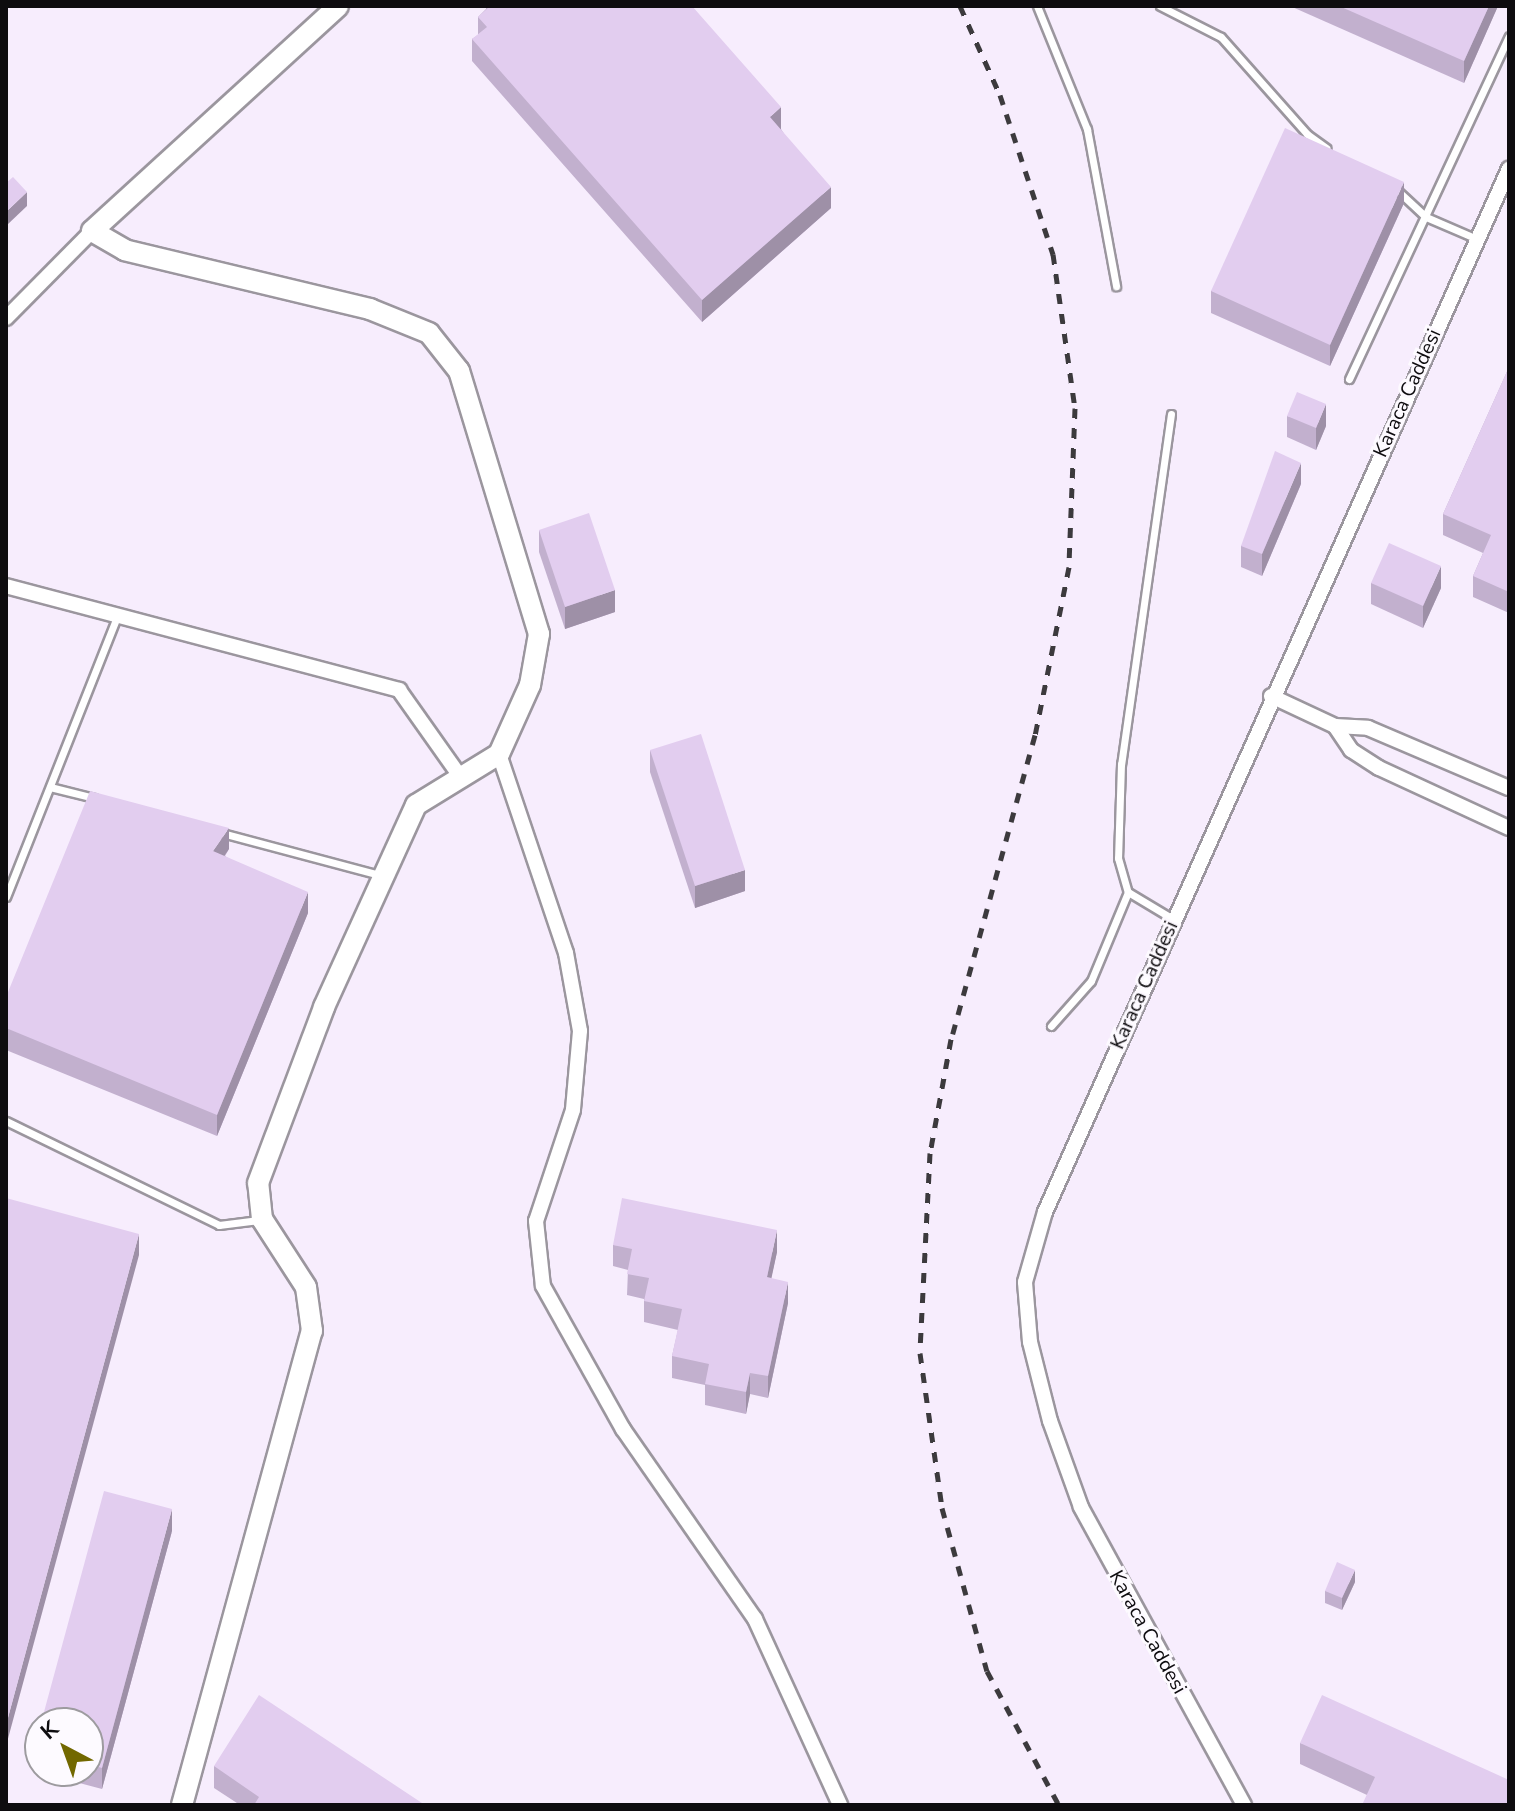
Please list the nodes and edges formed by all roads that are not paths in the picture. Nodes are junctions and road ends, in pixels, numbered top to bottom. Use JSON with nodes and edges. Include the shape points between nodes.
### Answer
{"nodes":[{"id":1,"x":338,"y":6,"type":"edge"},
{"id":2,"x":1037,"y":6,"type":"edge"},
{"id":3,"x":1160,"y":6,"type":"edge"},
{"id":4,"x":1509,"y":36,"type":"edge"},
{"id":5,"x":1331,"y":152,"type":"edge"},
{"id":6,"x":1509,"y":169,"type":"edge"},
{"id":7,"x":1382,"y":183,"type":"edge"},
{"id":8,"x":1426,"y":217,"type":"junction"},
{"id":9,"x":92,"y":231,"type":"junction"},
{"id":10,"x":1477,"y":239,"type":"junction"},
{"id":11,"x":1116,"y":286,"type":"dead end"},
{"id":12,"x":6,"y":318,"type":"edge"},
{"id":13,"x":1349,"y":379,"type":"dead end"},
{"id":14,"x":1171,"y":414,"type":"dead end"},
{"id":15,"x":6,"y":586,"type":"edge"},
{"id":16,"x":118,"y":615,"type":"junction"},
{"id":17,"x":1271,"y":696,"type":"junction"},
{"id":18,"x":1335,"y":726,"type":"junction"},
{"id":19,"x":499,"y":754,"type":"junction"},
{"id":20,"x":462,"y":779,"type":"junction"},
{"id":21,"x":50,"y":787,"type":"junction"},
{"id":22,"x":1509,"y":788,"type":"edge"},
{"id":23,"x":111,"y":803,"type":"edge"},
{"id":24,"x":1509,"y":828,"type":"edge"},
{"id":25,"x":217,"y":832,"type":"edge"},
{"id":26,"x":385,"y":877,"type":"junction"},
{"id":27,"x":1128,"y":892,"type":"junction"},
{"id":28,"x":6,"y":897,"type":"edge"},
{"id":29,"x":1173,"y":919,"type":"junction"},
{"id":30,"x":1051,"y":1026,"type":"dead end"},
{"id":31,"x":6,"y":1121,"type":"edge"},
{"id":32,"x":262,"y":1219,"type":"junction"},
{"id":33,"x":182,"y":1805,"type":"edge"},
{"id":34,"x":840,"y":1805,"type":"edge"},
{"id":35,"x":1244,"y":1805,"type":"edge"}],
"edges":[{"from":1,"to":9,"type":"street"},
{"from":2,"to":11,"type":"lane","via":[[1087,129]]},
{"from":3,"to":5,"type":"lane","via":[[1221,37],[1307,134]]},
{"from":4,"to":8,"type":"lane"},
{"from":6,"to":10,"type":"street","name":"Karaca Caddesi"},
{"from":7,"to":8,"type":"lane","via":[[1409,196]]},
{"from":8,"to":10,"type":"lane"},
{"from":8,"to":13,"type":"lane"},
{"from":9,"to":12,"type":"street"},
{"from":9,"to":19,"type":"street","via":[[125,250],[370,309],[429,333],[459,371],[539,634],[530,685]]},
{"from":10,"to":17,"type":"street","name":"Karaca Caddesi"},
{"from":14,"to":27,"type":"lane","via":[[1121,764],[1118,858]]},
{"from":15,"to":16,"type":"street"},
{"from":16,"to":20,"type":"street","via":[[399,690]]},
{"from":16,"to":21,"type":"lane"},
{"from":17,"to":18,"type":"street"},
{"from":17,"to":29,"type":"street","name":"Karaca Caddesi"},
{"from":18,"to":22,"type":"street","via":[[1368,728]]},
{"from":18,"to":24,"type":"street","via":[[1351,750],[1379,768]]},
{"from":19,"to":20,"type":"street"},
{"from":19,"to":34,"type":"street","via":[[566,953],[580,1031],[573,1110],[536,1221],[543,1286],[623,1429],[755,1619]]},
{"from":20,"to":26,"type":"street","via":[[416,805]]},
{"from":21,"to":23,"type":"lane"},
{"from":21,"to":28,"type":"lane"},
{"from":25,"to":26,"type":"lane"},
{"from":26,"to":32,"type":"street","via":[[324,1007],[258,1183]]},
{"from":27,"to":29,"type":"lane"},
{"from":27,"to":30,"type":"lane","via":[[1091,981]]},
{"from":29,"to":35,"type":"street","name":"Karaca Caddesi","via":[[1045,1212],[1025,1282],[1030,1342],[1081,1507]]},
{"from":31,"to":32,"type":"lane","via":[[219,1225]]},
{"from":32,"to":33,"type":"street","via":[[306,1287],[312,1331]]}]}
